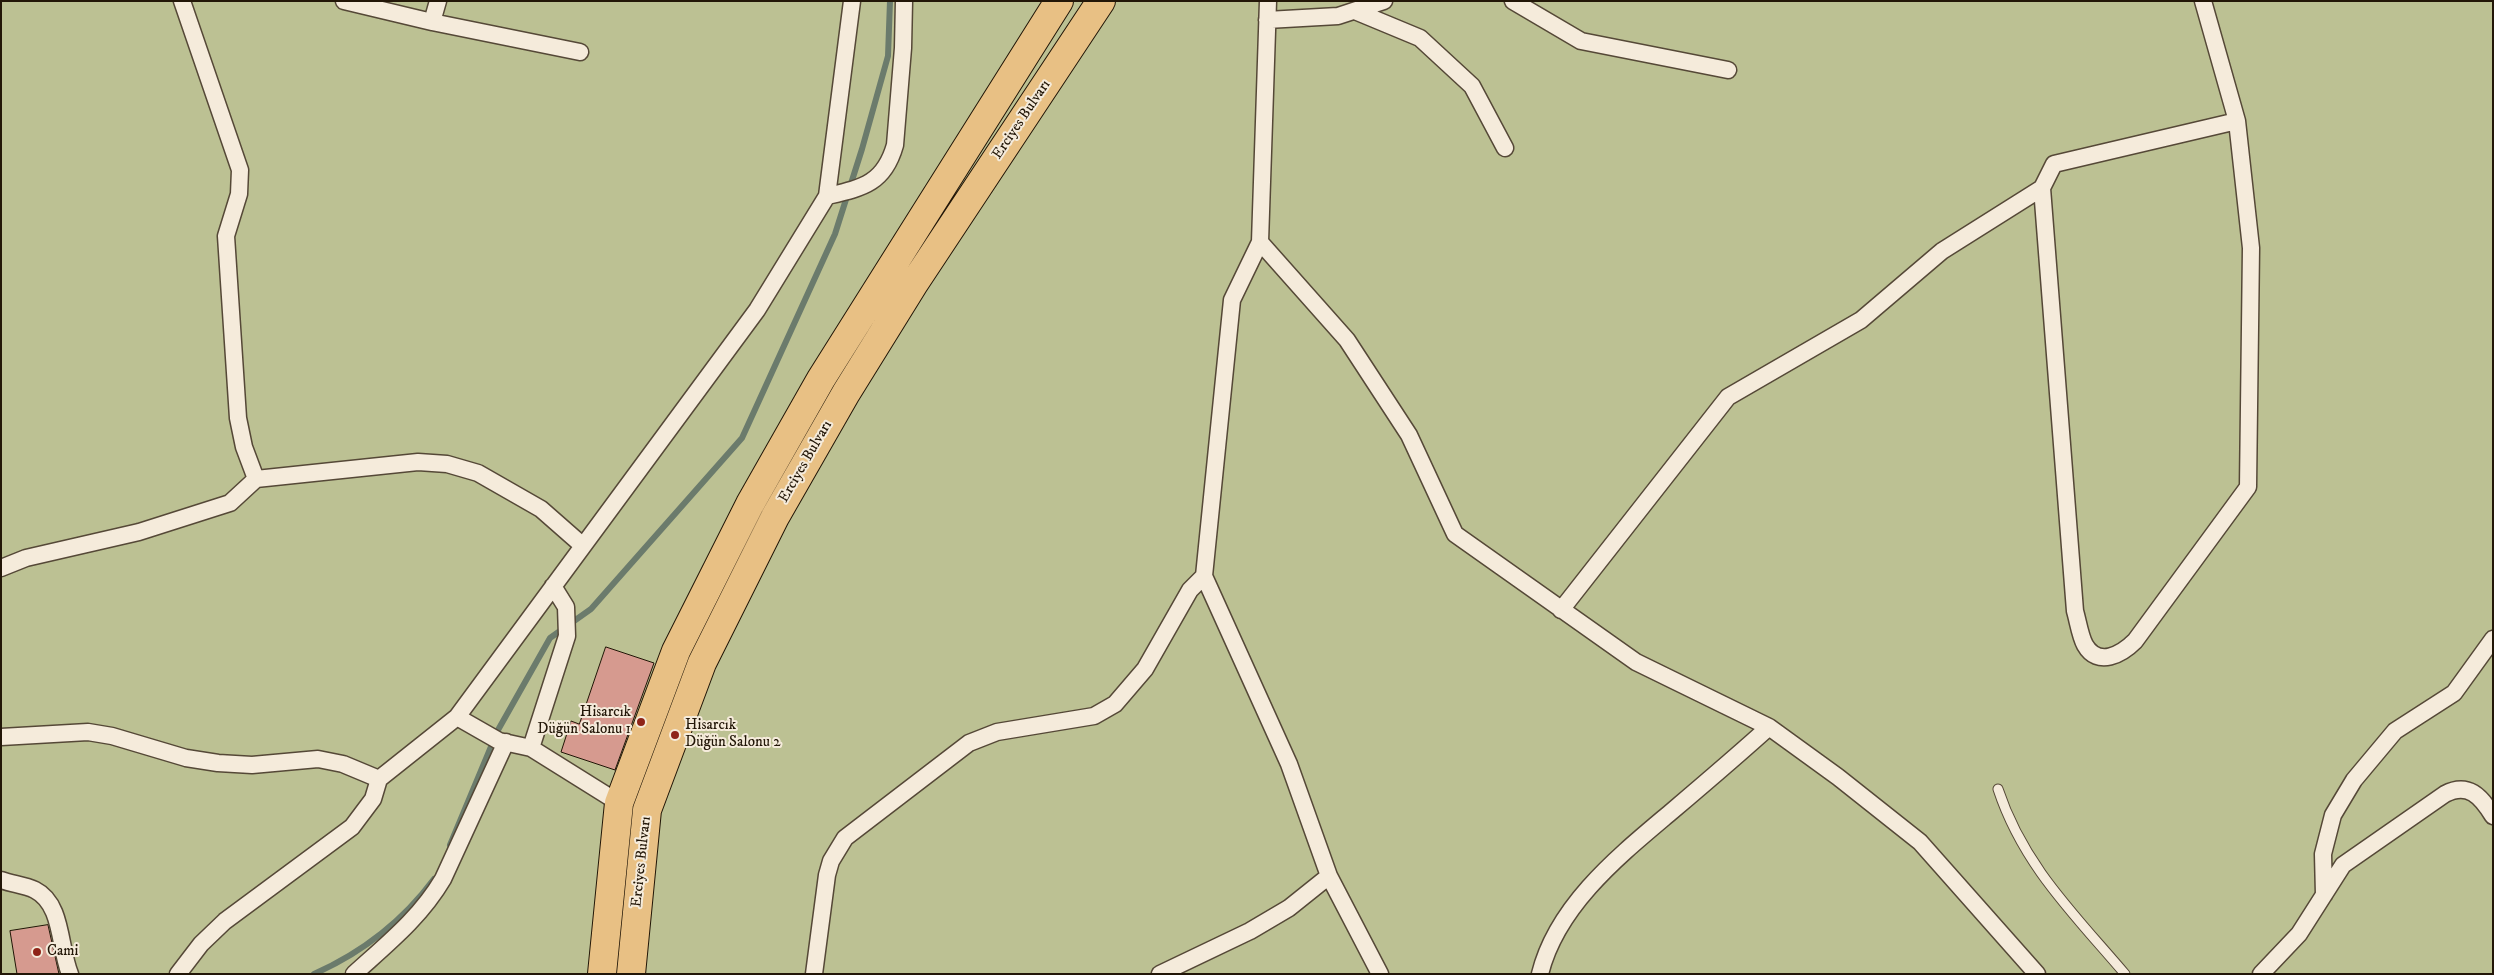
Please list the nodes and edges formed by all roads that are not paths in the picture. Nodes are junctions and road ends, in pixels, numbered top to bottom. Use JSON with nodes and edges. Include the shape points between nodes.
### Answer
{"nodes":[{"id":1,"x":182,"y":1,"type":"edge"},
{"id":2,"x":344,"y":1,"type":"edge"},
{"id":3,"x":438,"y":1,"type":"edge"},
{"id":4,"x":852,"y":1,"type":"edge"},
{"id":5,"x":904,"y":1,"type":"edge"},
{"id":6,"x":1059,"y":1,"type":"edge"},
{"id":7,"x":1101,"y":1,"type":"edge"},
{"id":8,"x":1268,"y":1,"type":"edge"},
{"id":9,"x":1384,"y":1,"type":"edge"},
{"id":10,"x":1513,"y":1,"type":"edge"},
{"id":11,"x":2203,"y":1,"type":"edge"},
{"id":12,"x":1355,"y":11,"type":"junction"},
{"id":13,"x":1266,"y":20,"type":"junction"},
{"id":14,"x":432,"y":22,"type":"junction"},
{"id":15,"x":580,"y":52,"type":"dead end"},
{"id":16,"x":1728,"y":70,"type":"dead end"},
{"id":17,"x":2237,"y":121,"type":"junction"},
{"id":18,"x":1505,"y":148,"type":"dead end"},
{"id":19,"x":2042,"y":188,"type":"junction"},
{"id":20,"x":832,"y":194,"type":"junction"},
{"id":21,"x":1260,"y":242,"type":"junction"},
{"id":22,"x":256,"y":479,"type":"junction"},
{"id":23,"x":582,"y":545,"type":"junction"},
{"id":24,"x":1,"y":568,"type":"edge"},
{"id":25,"x":1204,"y":576,"type":"junction"},
{"id":26,"x":553,"y":586,"type":"junction"},
{"id":27,"x":1561,"y":610,"type":"junction"},
{"id":28,"x":2493,"y":640,"type":"edge"},
{"id":29,"x":457,"y":718,"type":"junction"},
{"id":30,"x":1769,"y":728,"type":"junction"},
{"id":31,"x":1,"y":737,"type":"edge"},
{"id":32,"x":502,"y":742,"type":"junction"},
{"id":33,"x":531,"y":748,"type":"junction"},
{"id":34,"x":380,"y":779,"type":"junction"},
{"id":35,"x":1998,"y":789,"type":"dead end"},
{"id":36,"x":619,"y":804,"type":"junction"},
{"id":37,"x":2493,"y":816,"type":"edge"},
{"id":38,"x":1329,"y":876,"type":"junction"},
{"id":39,"x":1,"y":880,"type":"edge"},
{"id":40,"x":2324,"y":895,"type":"junction"},
{"id":41,"x":70,"y":974,"type":"edge"},
{"id":42,"x":178,"y":974,"type":"edge"},
{"id":43,"x":354,"y":974,"type":"edge"},
{"id":44,"x":602,"y":974,"type":"edge"},
{"id":45,"x":631,"y":974,"type":"edge"},
{"id":46,"x":814,"y":974,"type":"edge"},
{"id":47,"x":1160,"y":974,"type":"edge"},
{"id":48,"x":1380,"y":974,"type":"edge"},
{"id":49,"x":1540,"y":974,"type":"edge"},
{"id":50,"x":2037,"y":974,"type":"edge"},
{"id":51,"x":2125,"y":974,"type":"edge"},
{"id":52,"x":2261,"y":974,"type":"edge"}],
"edges":[{"from":1,"to":22,"type":"street","via":[[240,170],[239,194],[228,226],[226,246],[238,418]]},
{"from":2,"to":14,"type":"street"},
{"from":3,"to":14,"type":"street"},
{"from":4,"to":20,"type":"street"},
{"from":5,"to":20,"type":"street","via":[[895,146],[891,160],[871,183]]},
{"from":6,"to":36,"type":"highway","name":"Erciyes Bulvarı","via":[[821,379],[750,504],[676,651]]},
{"from":7,"to":45,"type":"highway","name":"Erciyes Bulvarı","via":[[913,285],[846,393],[775,517],[702,663],[648,810]]},
{"from":8,"to":13,"type":"street"},
{"from":9,"to":12,"type":"street"},
{"from":10,"to":16,"type":"street","via":[[1581,41]]},
{"from":11,"to":17,"type":"street"},
{"from":12,"to":13,"type":"street","via":[[1338,16]]},
{"from":12,"to":18,"type":"street","via":[[1420,38],[1427,44],[1472,86]]},
{"from":13,"to":21,"type":"street"},
{"from":14,"to":15,"type":"street"},
{"from":17,"to":19,"type":"street","via":[[2054,164]]},
{"from":17,"to":19,"type":"street","via":[[2251,248],[2248,487],[2135,641],[2123,653],[2106,658],[2092,654],[2085,645],[2075,611]]},
{"from":19,"to":27,"type":"street","via":[[1942,251],[1861,320],[1728,397]]},
{"from":20,"to":23,"type":"street","via":[[757,310]]},
{"from":21,"to":25,"type":"street","via":[[1232,300]]},
{"from":21,"to":27,"type":"street","via":[[1346,340],[1409,435],[1455,534]]},
{"from":22,"to":23,"type":"street","via":[[418,462],[447,464],[478,472],[541,509]]},
{"from":22,"to":24,"type":"street","via":[[230,503],[139,532],[26,558]]},
{"from":23,"to":26,"type":"street"},
{"from":25,"to":38,"type":"street","via":[[1289,764]]},
{"from":25,"to":46,"type":"street","via":[[1190,590],[1145,669],[1115,704],[1094,716],[997,732],[969,743],[845,838],[831,861],[827,875]]},
{"from":26,"to":29,"type":"street"},
{"from":26,"to":33,"type":"street","via":[[562,598],[568,616],[567,636]]},
{"from":27,"to":30,"type":"street","via":[[1636,662]]},
{"from":28,"to":40,"type":"street","via":[[2454,693],[2394,731],[2354,780],[2333,815],[2323,854]]},
{"from":29,"to":32,"type":"street"},
{"from":29,"to":34,"type":"street"},
{"from":30,"to":49,"type":"street","via":[[1612,862],[1571,908]]},
{"from":30,"to":50,"type":"street","via":[[1920,842]]},
{"from":31,"to":34,"type":"street","via":[[88,732],[202,761],[252,765],[318,759],[343,764]]},
{"from":32,"to":33,"type":"street"},
{"from":32,"to":43,"type":"street","via":[[443,879],[433,895],[409,925]]},
{"from":33,"to":36,"type":"street"},
{"from":34,"to":42,"type":"street","via":[[373,800],[352,827],[224,921]]},
{"from":35,"to":51,"type":"lane","via":[[2014,830],[2038,871]]},
{"from":36,"to":44,"type":"highway","name":"Erciyes Bulvarı"},
{"from":37,"to":40,"type":"street","via":[[2468,789],[2452,790],[2344,865]]},
{"from":38,"to":47,"type":"street","via":[[1289,908],[1250,931]]},
{"from":38,"to":48,"type":"street"},
{"from":39,"to":41,"type":"street","via":[[34,889],[48,901]]},
{"from":40,"to":52,"type":"street","via":[[2299,934]]}]}
